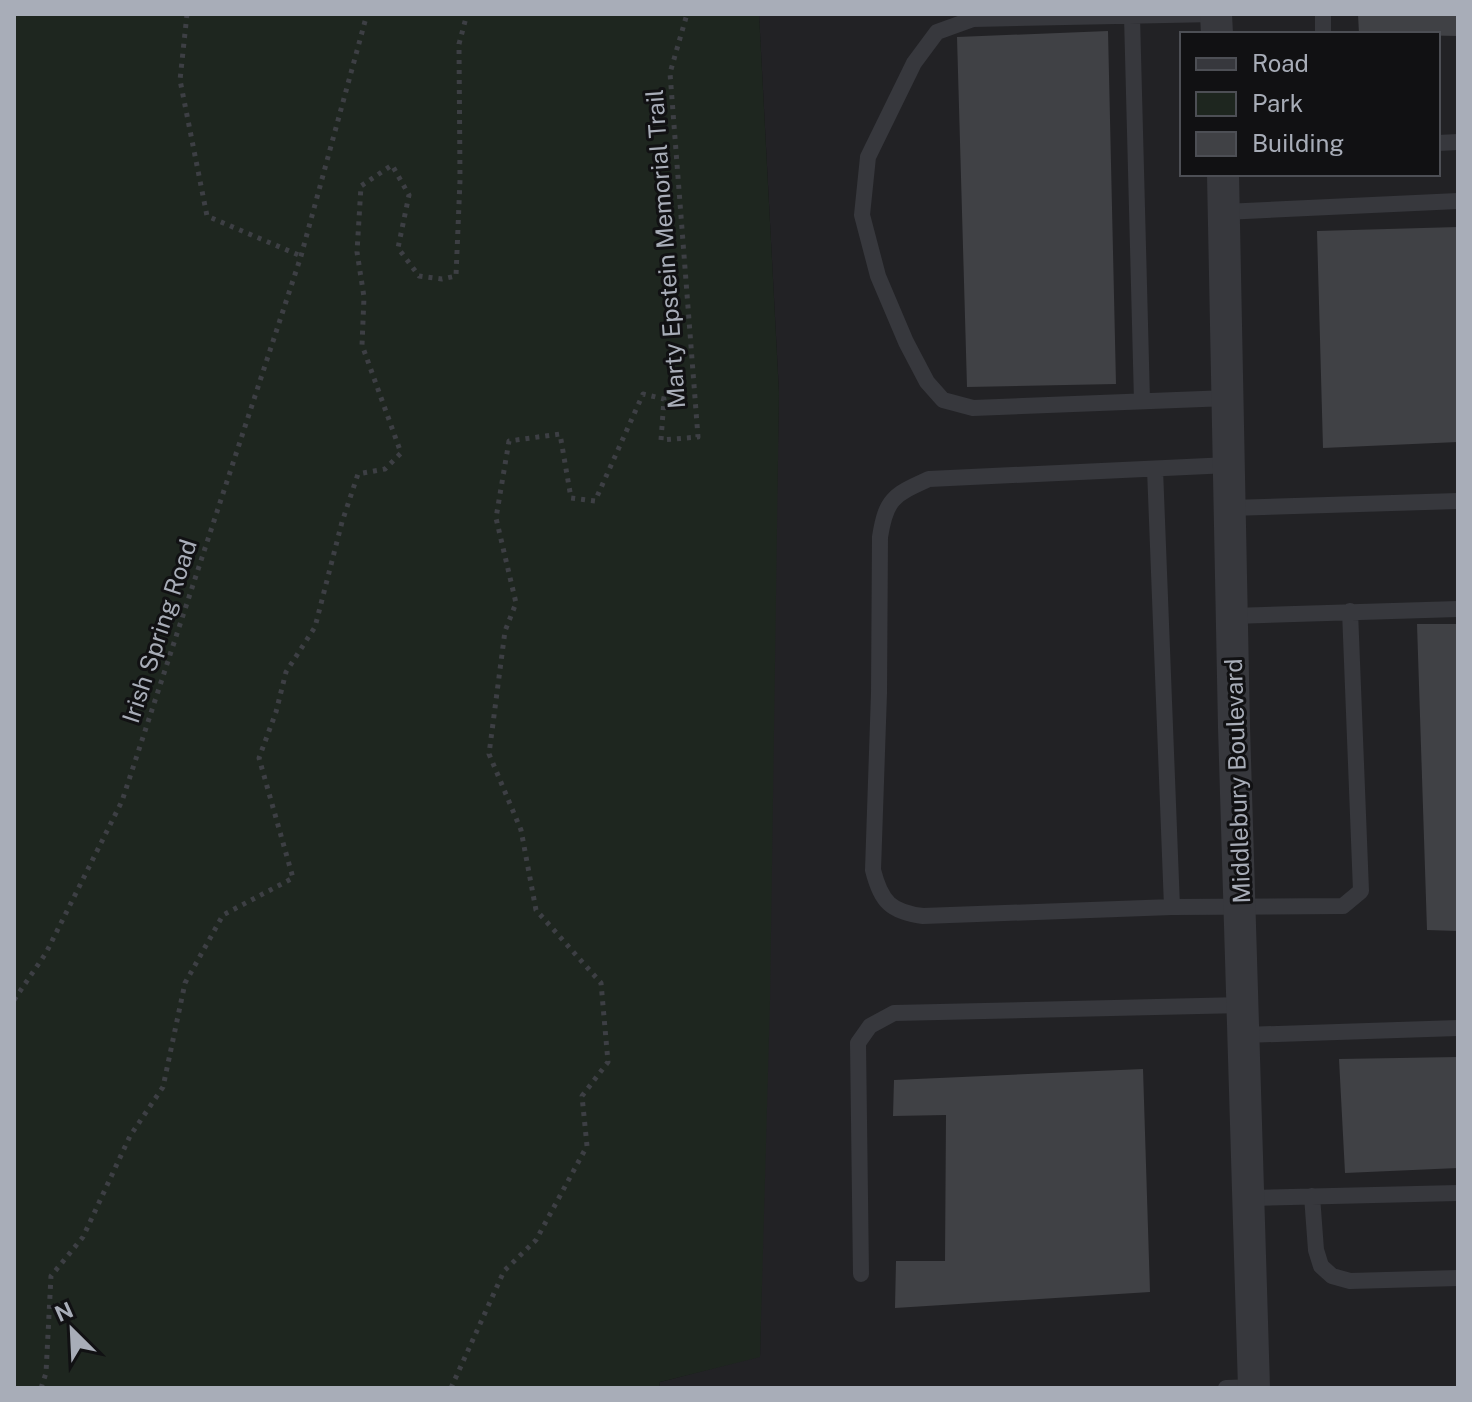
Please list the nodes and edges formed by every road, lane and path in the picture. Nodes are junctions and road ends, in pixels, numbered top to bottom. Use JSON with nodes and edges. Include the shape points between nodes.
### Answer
{"nodes":[{"id":1,"x":187,"y":14,"type":"edge"},
{"id":2,"x":367,"y":14,"type":"edge"},
{"id":3,"x":467,"y":14,"type":"edge"},
{"id":4,"x":687,"y":14,"type":"edge"},
{"id":5,"x":1216,"y":14,"type":"edge"},
{"id":6,"x":1132,"y":16,"type":"edge"},
{"id":7,"x":1223,"y":176,"type":"edge"},
{"id":8,"x":1458,"y":201,"type":"edge"},
{"id":9,"x":1224,"y":212,"type":"junction"},
{"id":10,"x":301,"y":256,"type":"junction"},
{"id":11,"x":1228,"y":398,"type":"junction"},
{"id":12,"x":1142,"y":401,"type":"junction"},
{"id":13,"x":1229,"y":465,"type":"junction"},
{"id":14,"x":1155,"y":469,"type":"junction"},
{"id":15,"x":1458,"y":501,"type":"edge"},
{"id":16,"x":1230,"y":508,"type":"junction"},
{"id":17,"x":1458,"y":609,"type":"edge"},
{"id":18,"x":1350,"y":611,"type":"junction"},
{"id":19,"x":1232,"y":616,"type":"junction"},
{"id":20,"x":1240,"y":906,"type":"junction"},
{"id":21,"x":1172,"y":907,"type":"junction"},
{"id":22,"x":14,"y":1000,"type":"edge"},
{"id":23,"x":1244,"y":1020,"type":"junction"},
{"id":24,"x":1458,"y":1028,"type":"edge"},
{"id":25,"x":1458,"y":1193,"type":"edge"},
{"id":26,"x":1312,"y":1196,"type":"junction"},
{"id":27,"x":1250,"y":1198,"type":"junction"},
{"id":28,"x":861,"y":1274,"type":"dead end"},
{"id":29,"x":1458,"y":1278,"type":"edge"},
{"id":30,"x":41,"y":1388,"type":"edge"},
{"id":31,"x":451,"y":1388,"type":"edge"},
{"id":32,"x":1226,"y":1388,"type":"edge"},
{"id":33,"x":1254,"y":1388,"type":"edge"}],
"edges":[{"from":1,"to":10,"type":"path","via":[[180,80],[207,216]]},
{"from":2,"to":10,"type":"path","name":"Irish Spring Road"},
{"from":3,"to":30,"type":"path","via":[[459,44],[456,276],[419,276],[398,248],[409,195],[392,165],[361,186],[357,252],[364,297],[362,345],[401,453],[385,469],[358,474],[315,627],[286,672],[259,758],[293,878],[223,915],[185,983],[163,1087],[130,1136],[83,1237],[51,1276]]},
{"from":4,"to":31,"type":"path","name":"Marty Epstein Memorial Trail","via":[[670,73],[698,437],[661,440],[664,399],[643,394],[595,501],[571,498],[560,434],[509,441],[496,518],[516,603],[505,631],[489,754],[521,830],[536,910],[601,983],[608,1062],[582,1096],[587,1146],[536,1240],[504,1271]]},
{"from":5,"to":6,"type":"lane"},
{"from":6,"to":12,"type":"lane"},
{"from":6,"to":12,"type":"lane","via":[[973,19],[937,32],[914,63],[868,157],[862,215],[878,276],[906,342],[943,400],[973,408]]},
{"from":7,"to":9,"type":"street","name":"Middlebury Boulevard"},
{"from":8,"to":9,"type":"lane"},
{"from":9,"to":11,"type":"street","name":"Middlebury Boulevard"},
{"from":10,"to":22,"type":"path","name":"Irish Spring Road","via":[[122,801],[46,953]]},
{"from":11,"to":12,"type":"lane"},
{"from":11,"to":13,"type":"street","name":"Middlebury Boulevard"},
{"from":13,"to":14,"type":"lane"},
{"from":13,"to":16,"type":"street","name":"Middlebury Boulevard"},
{"from":14,"to":21,"type":"lane"},
{"from":14,"to":21,"type":"lane","via":[[929,479],[905,490],[884,511],[873,870],[887,903],[923,916]]},
{"from":15,"to":16,"type":"lane"},
{"from":16,"to":19,"type":"street","name":"Middlebury Boulevard"},
{"from":17,"to":18,"type":"lane"},
{"from":18,"to":19,"type":"lane"},
{"from":18,"to":20,"type":"lane","via":[[1361,891],[1343,906]]},
{"from":19,"to":20,"type":"street","name":"Middlebury Boulevard"},
{"from":20,"to":21,"type":"lane"},
{"from":20,"to":23,"type":"street","name":"Middlebury Boulevard"},
{"from":23,"to":24,"type":"lane"},
{"from":23,"to":27,"type":"street","name":"Middlebury Boulevard"},
{"from":23,"to":28,"type":"lane","via":[[894,1013],[870,1026],[858,1043]]},
{"from":25,"to":26,"type":"lane"},
{"from":26,"to":27,"type":"lane"},
{"from":26,"to":29,"type":"lane","via":[[1316,1250],[1321,1266],[1332,1276],[1350,1281]]},
{"from":27,"to":33,"type":"street","name":"Middlebury Boulevard"},
{"from":32,"to":33,"type":"lane"}]}
